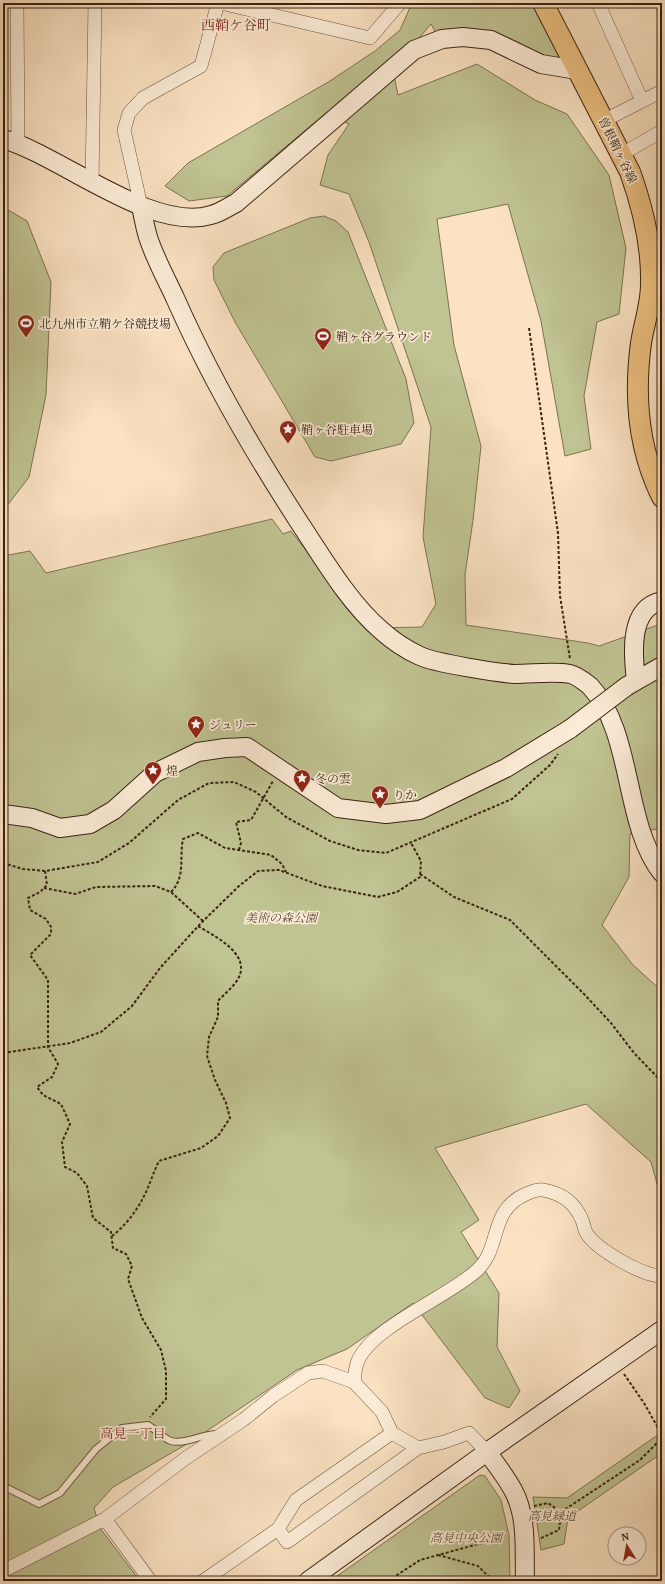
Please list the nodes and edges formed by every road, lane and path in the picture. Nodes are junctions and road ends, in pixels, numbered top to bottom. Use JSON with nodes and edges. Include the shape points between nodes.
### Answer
{"nodes":[{"id":1,"x":16,"y":3,"type":"edge"},
{"id":2,"x":95,"y":3,"type":"edge"},
{"id":3,"x":218,"y":3,"type":"edge"},
{"id":4,"x":221,"y":3,"type":"edge"},
{"id":5,"x":400,"y":3,"type":"edge"},
{"id":6,"x":543,"y":3,"type":"edge"},
{"id":7,"x":555,"y":3,"type":"edge"},
{"id":8,"x":598,"y":3,"type":"edge"},
{"id":9,"x":577,"y":70,"type":"junction"},
{"id":10,"x":662,"y":92,"type":"edge"},
{"id":11,"x":642,"y":101,"type":"junction"},
{"id":12,"x":613,"y":116,"type":"junction"},
{"id":13,"x":662,"y":131,"type":"edge"},
{"id":14,"x":11,"y":141,"type":"edge"},
{"id":15,"x":629,"y":150,"type":"junction"},
{"id":16,"x":92,"y":182,"type":"junction"},
{"id":17,"x":141,"y":206,"type":"junction"},
{"id":18,"x":529,"y":328,"type":"dead end"},
{"id":19,"x":662,"y":471,"type":"edge"},
{"id":20,"x":662,"y":497,"type":"edge"},
{"id":21,"x":662,"y":601,"type":"edge"},
{"id":22,"x":662,"y":666,"type":"edge"},
{"id":23,"x":572,"y":674,"type":"junction"},
{"id":24,"x":632,"y":684,"type":"junction"},
{"id":25,"x":564,"y":732,"type":"junction"},
{"id":26,"x":279,"y":768,"type":"junction"},
{"id":27,"x":264,"y":799,"type":"junction"},
{"id":28,"x":3,"y":814,"type":"edge"},
{"id":29,"x":411,"y":843,"type":"junction"},
{"id":30,"x":239,"y":850,"type":"junction"},
{"id":31,"x":3,"y":863,"type":"edge"},
{"id":32,"x":45,"y":872,"type":"junction"},
{"id":33,"x":286,"y":873,"type":"junction"},
{"id":34,"x":662,"y":873,"type":"edge"},
{"id":35,"x":420,"y":874,"type":"junction"},
{"id":36,"x":44,"y":888,"type":"junction"},
{"id":37,"x":171,"y":892,"type":"junction"},
{"id":38,"x":203,"y":920,"type":"junction"},
{"id":39,"x":198,"y":926,"type":"junction"},
{"id":40,"x":48,"y":1047,"type":"junction"},
{"id":41,"x":3,"y":1053,"type":"edge"},
{"id":42,"x":662,"y":1082,"type":"edge"},
{"id":43,"x":112,"y":1236,"type":"junction"},
{"id":44,"x":662,"y":1276,"type":"edge"},
{"id":45,"x":662,"y":1330,"type":"edge"},
{"id":46,"x":622,"y":1372,"type":"dead end"},
{"id":47,"x":354,"y":1382,"type":"junction"},
{"id":48,"x":138,"y":1426,"type":"junction"},
{"id":49,"x":392,"y":1433,"type":"junction"},
{"id":50,"x":221,"y":1434,"type":"junction"},
{"id":51,"x":662,"y":1436,"type":"edge"},
{"id":52,"x":418,"y":1448,"type":"junction"},
{"id":53,"x":487,"y":1452,"type":"junction"},
{"id":54,"x":3,"y":1486,"type":"edge"},
{"id":55,"x":531,"y":1506,"type":"dead end"},
{"id":56,"x":561,"y":1512,"type":"junction"},
{"id":57,"x":105,"y":1519,"type":"junction"},
{"id":58,"x":278,"y":1529,"type":"junction"},
{"id":59,"x":536,"y":1540,"type":"dead end"},
{"id":60,"x":482,"y":1543,"type":"dead end"},
{"id":61,"x":437,"y":1555,"type":"junction"},
{"id":62,"x":3,"y":1571,"type":"edge"},
{"id":63,"x":149,"y":1579,"type":"dead end"},
{"id":64,"x":203,"y":1581,"type":"edge"},
{"id":65,"x":308,"y":1581,"type":"edge"},
{"id":66,"x":388,"y":1581,"type":"edge"},
{"id":67,"x":493,"y":1581,"type":"edge"},
{"id":68,"x":525,"y":1581,"type":"edge"}],
"edges":[{"from":1,"to":14,"type":"street"},
{"from":2,"to":16,"type":"street"},
{"from":3,"to":17,"type":"street","via":[[201,66],[142,98],[129,114],[124,130]]},
{"from":4,"to":5,"type":"street","via":[[370,38]]},
{"from":6,"to":9,"type":"main road","name":"曽根鞘ヶ谷線"},
{"from":7,"to":12,"type":"main road","name":"曽根鞘ヶ谷線"},
{"from":8,"to":11,"type":"street"},
{"from":9,"to":17,"type":"street","via":[[541,64],[492,40],[463,37],[442,39],[414,50],[236,203],[211,216],[181,218]]},
{"from":9,"to":20,"type":"main road","name":"曽根鞘ヶ谷線","via":[[630,172],[644,221],[651,286],[639,359],[638,402],[641,432],[649,467]]},
{"from":10,"to":11,"type":"street"},
{"from":11,"to":12,"type":"street"},
{"from":12,"to":15,"type":"main road","name":"曽根鞘ヶ谷線"},
{"from":13,"to":15,"type":"street"},
{"from":14,"to":16,"type":"street"},
{"from":15,"to":19,"type":"main road","name":"曽根鞘ヶ谷線","via":[[640,168],[649,194],[660,255],[661,287],[649,360],[648,401],[651,431]]},
{"from":16,"to":17,"type":"street"},
{"from":17,"to":23,"type":"street","via":[[148,237],[223,398],[269,476],[360,608],[381,630],[423,658],[512,674]]},
{"from":18,"to":23,"type":"path","via":[[558,533],[560,596]]},
{"from":21,"to":24,"type":"street","via":[[655,602],[640,615],[635,634]]},
{"from":22,"to":24,"type":"street"},
{"from":23,"to":34,"type":"street","via":[[588,685],[603,704],[630,785],[642,833],[655,864]]},
{"from":24,"to":25,"type":"street","bridge":true},
{"from":25,"to":26,"type":"street","via":[[506,768],[420,810],[386,814],[338,808]]},
{"from":25,"to":29,"type":"path","via":[[560,751],[550,766],[512,799]]},
{"from":26,"to":27,"type":"path"},
{"from":26,"to":28,"type":"street","via":[[247,747],[198,752],[155,772],[114,810],[90,824],[60,828],[32,818]]},
{"from":27,"to":29,"type":"path","via":[[286,817],[330,841],[358,850],[386,853]]},
{"from":27,"to":30,"type":"path","via":[[251,820],[236,822],[242,843]]},
{"from":27,"to":32,"type":"path","via":[[256,792],[234,782],[210,783],[178,800],[129,843],[98,862]]},
{"from":29,"to":35,"type":"path","via":[[421,861]]},
{"from":30,"to":33,"type":"path","via":[[271,855],[282,864]]},
{"from":30,"to":37,"type":"path","via":[[226,848],[198,833],[183,839],[180,853],[182,873]]},
{"from":31,"to":32,"type":"path"},
{"from":32,"to":36,"type":"path","via":[[47,885]]},
{"from":33,"to":35,"type":"path","via":[[322,886],[378,897],[397,892],[420,877]]},
{"from":33,"to":38,"type":"path","via":[[279,870],[258,871]]},
{"from":35,"to":42,"type":"path","via":[[454,897],[510,920],[584,994]]},
{"from":36,"to":37,"type":"path","via":[[75,894],[96,888],[155,886]]},
{"from":36,"to":40,"type":"path","via":[[28,898],[30,910],[46,919],[51,927],[50,934],[30,954],[48,980]]},
{"from":37,"to":38,"type":"path"},
{"from":38,"to":39,"type":"path"},
{"from":39,"to":40,"type":"path","via":[[160,968],[132,1006],[101,1032],[70,1043]]},
{"from":39,"to":43,"type":"path","via":[[219,939],[237,955],[242,970],[238,979],[218,1001],[218,1017],[209,1037],[206,1056],[230,1118],[218,1136],[201,1148],[159,1161],[143,1198],[123,1228]]},
{"from":40,"to":41,"type":"path"},
{"from":40,"to":43,"type":"path","via":[[58,1064],[52,1077],[37,1086],[43,1095],[61,1104],[70,1124],[62,1142],[65,1167],[78,1173],[86,1186],[94,1218],[111,1232]]},
{"from":43,"to":48,"type":"path","via":[[113,1248],[126,1254],[132,1266],[128,1279],[142,1318],[161,1350],[166,1371],[166,1399],[155,1413]]},
{"from":44,"to":47,"type":"street","via":[[642,1271],[594,1244],[571,1202],[550,1191],[531,1192],[504,1209],[484,1265],[373,1339],[357,1361]]},
{"from":45,"to":53,"type":"street"},
{"from":46,"to":51,"type":"path","via":[[644,1403]]},
{"from":47,"to":49,"type":"street","via":[[382,1412]]},
{"from":47,"to":50,"type":"street","via":[[323,1371],[308,1373]]},
{"from":48,"to":50,"type":"lane","via":[[148,1425],[172,1441],[193,1439],[212,1433]]},
{"from":48,"to":54,"type":"lane","via":[[122,1428],[96,1449],[60,1493],[39,1504]]},
{"from":49,"to":52,"type":"street"},
{"from":49,"to":58,"type":"street","via":[[296,1500]]},
{"from":50,"to":57,"type":"street"},
{"from":51,"to":56,"type":"path","via":[[640,1460]]},
{"from":52,"to":53,"type":"street","via":[[469,1433]]},
{"from":52,"to":58,"type":"street","via":[[287,1542]]},
{"from":53,"to":65,"type":"street"},
{"from":53,"to":68,"type":"street","via":[[514,1491],[520,1508],[524,1530]]},
{"from":55,"to":56,"type":"path","via":[[548,1503]]},
{"from":56,"to":59,"type":"path","via":[[559,1530]]},
{"from":57,"to":62,"type":"street"},
{"from":57,"to":63,"type":"street"},
{"from":58,"to":64,"type":"street"},
{"from":60,"to":61,"type":"path"},
{"from":61,"to":66,"type":"path","via":[[413,1563]]},
{"from":61,"to":67,"type":"path","via":[[478,1566]]}]}
